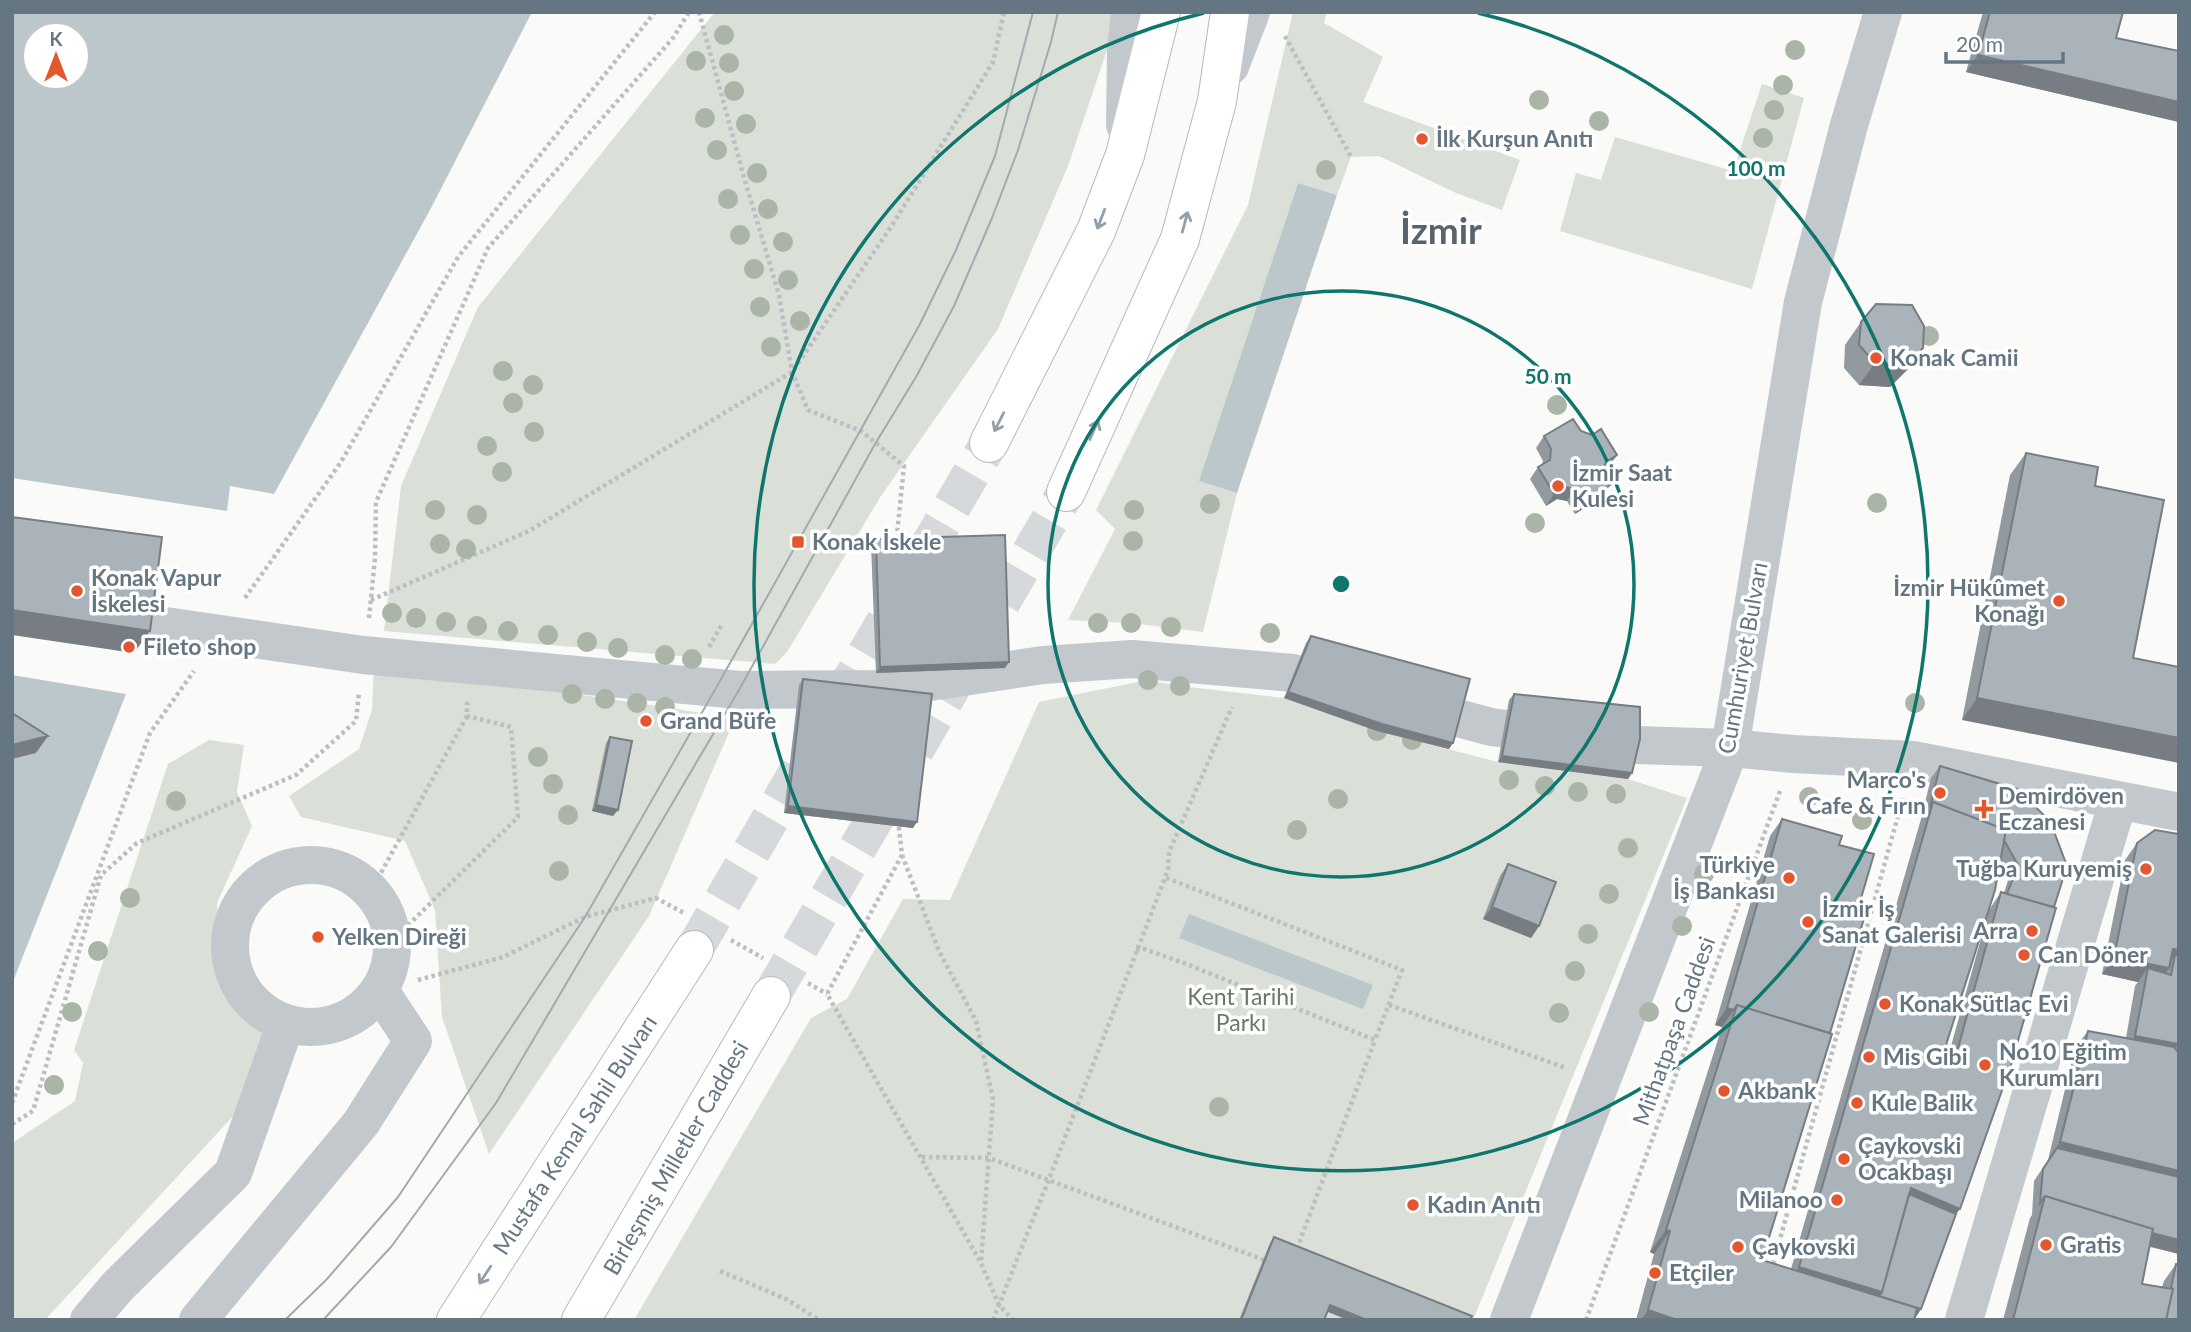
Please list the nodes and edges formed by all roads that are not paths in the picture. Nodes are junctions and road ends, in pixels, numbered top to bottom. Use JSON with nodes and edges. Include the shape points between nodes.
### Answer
{"nodes":[{"id":1,"x":1130,"y":12,"type":"edge"},
{"id":2,"x":1161,"y":12,"type":"edge"},
{"id":3,"x":1230,"y":12,"type":"edge"},
{"id":4,"x":1883,"y":12,"type":"edge"},
{"id":5,"x":1266,"y":21,"type":"edge"},
{"id":6,"x":1217,"y":101,"type":"junction"},
{"id":7,"x":1125,"y":155,"type":"junction"},
{"id":8,"x":989,"y":443,"type":"tunnel mouth"},
{"id":9,"x":1066,"y":492,"type":"tunnel mouth"},
{"id":10,"x":138,"y":622,"type":"edge"},
{"id":11,"x":1730,"y":748,"type":"junction"},
{"id":12,"x":2118,"y":801,"type":"junction"},
{"id":13,"x":2179,"y":812,"type":"edge"},
{"id":14,"x":706,"y":936,"type":"tunnel mouth"},
{"id":15,"x":780,"y":979,"type":"tunnel mouth"},
{"id":16,"x":380,"y":990,"type":"junction"},
{"id":17,"x":286,"y":1023,"type":"junction"},
{"id":18,"x":89,"y":1320,"type":"edge"},
{"id":19,"x":198,"y":1320,"type":"edge"},
{"id":20,"x":456,"y":1320,"type":"edge"},
{"id":21,"x":581,"y":1320,"type":"edge"},
{"id":22,"x":1509,"y":1320,"type":"edge"},
{"id":23,"x":1964,"y":1320,"type":"edge"}],
"edges":[{"from":1,"to":7,"type":"street"},
{"from":2,"to":7,"type":"main road"},
{"from":3,"to":6,"type":"main road"},
{"from":4,"to":11,"type":"street","name":"Cumhuriyet Bulvarı","via":[[1803,302]]},
{"from":5,"to":6,"type":"street"},
{"from":9,"to":6,"type":"main road","one_way":true,"via":[[1180,239]]},
{"from":7,"to":8,"type":"main road","one_way":true,"via":[[1096,231]]},
{"from":10,"to":11,"type":"street","via":[[363,655],[751,691],[883,690],[1043,665],[1132,659],[1249,668],[1293,673],[1491,727],[1636,745]]},
{"from":11,"to":12,"type":"street","via":[[1913,760]]},
{"from":11,"to":22,"type":"street","name":"Cumhuriyet Bulvarı"},
{"from":12,"to":13,"type":"street"},
{"from":12,"to":23,"type":"street"},
{"from":14,"to":20,"type":"main road","name":"Mustafa Kemal Sahil Bulvarı","one_way":true},
{"from":15,"to":21,"type":"main road","name":"Birleşmiş Milletler Caddesi"},
{"from":16,"to":17,"type":"street","via":[[362,1010],[339,1022],[312,1027]]},
{"from":16,"to":17,"type":"street","via":[[390,966],[393,940],[386,914],[372,891],[351,874],[325,865],[298,865],[272,874],[250,891],[236,914],[229,940],[232,966],[243,991],[262,1011]]},
{"from":16,"to":19,"type":"street","via":[[413,1041],[361,1123]]},
{"from":17,"to":18,"type":"street","via":[[233,1173]]}]}
